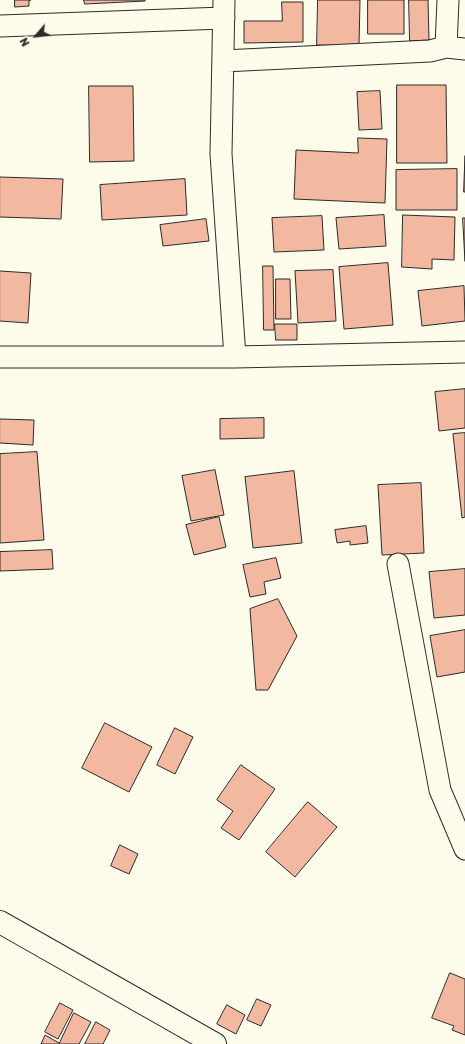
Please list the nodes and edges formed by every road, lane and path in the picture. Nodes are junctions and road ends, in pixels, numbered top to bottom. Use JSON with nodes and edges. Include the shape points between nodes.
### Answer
{"nodes":[{"id":1,"x":448,"y":0,"type":"edge"},
{"id":2,"x":224,"y":9,"type":"edge"},
{"id":3,"x":0,"y":26,"type":"edge"},
{"id":4,"x":455,"y":48,"type":"edge"},
{"id":5,"x":223,"y":61,"type":"junction"},
{"id":6,"x":465,"y":352,"type":"edge"},
{"id":7,"x":0,"y":357,"type":"edge"},
{"id":8,"x":235,"y":357,"type":"junction"},
{"id":9,"x":398,"y":564,"type":"dead end"},
{"id":10,"x":465,"y":849,"type":"edge"},
{"id":11,"x":0,"y":922,"type":"edge"},
{"id":12,"x":215,"y":1044,"type":"edge"}],
"edges":[{"from":1,"to":4,"type":"street"},
{"from":2,"to":3,"type":"street"},
{"from":2,"to":5,"type":"street"},
{"from":4,"to":5,"type":"street","via":[[430,52]]},
{"from":5,"to":8,"type":"street","via":[[221,154]]},
{"from":6,"to":8,"type":"street"},
{"from":7,"to":8,"type":"street"},
{"from":9,"to":10,"type":"street","via":[[440,790]]},
{"from":11,"to":12,"type":"street"}]}
